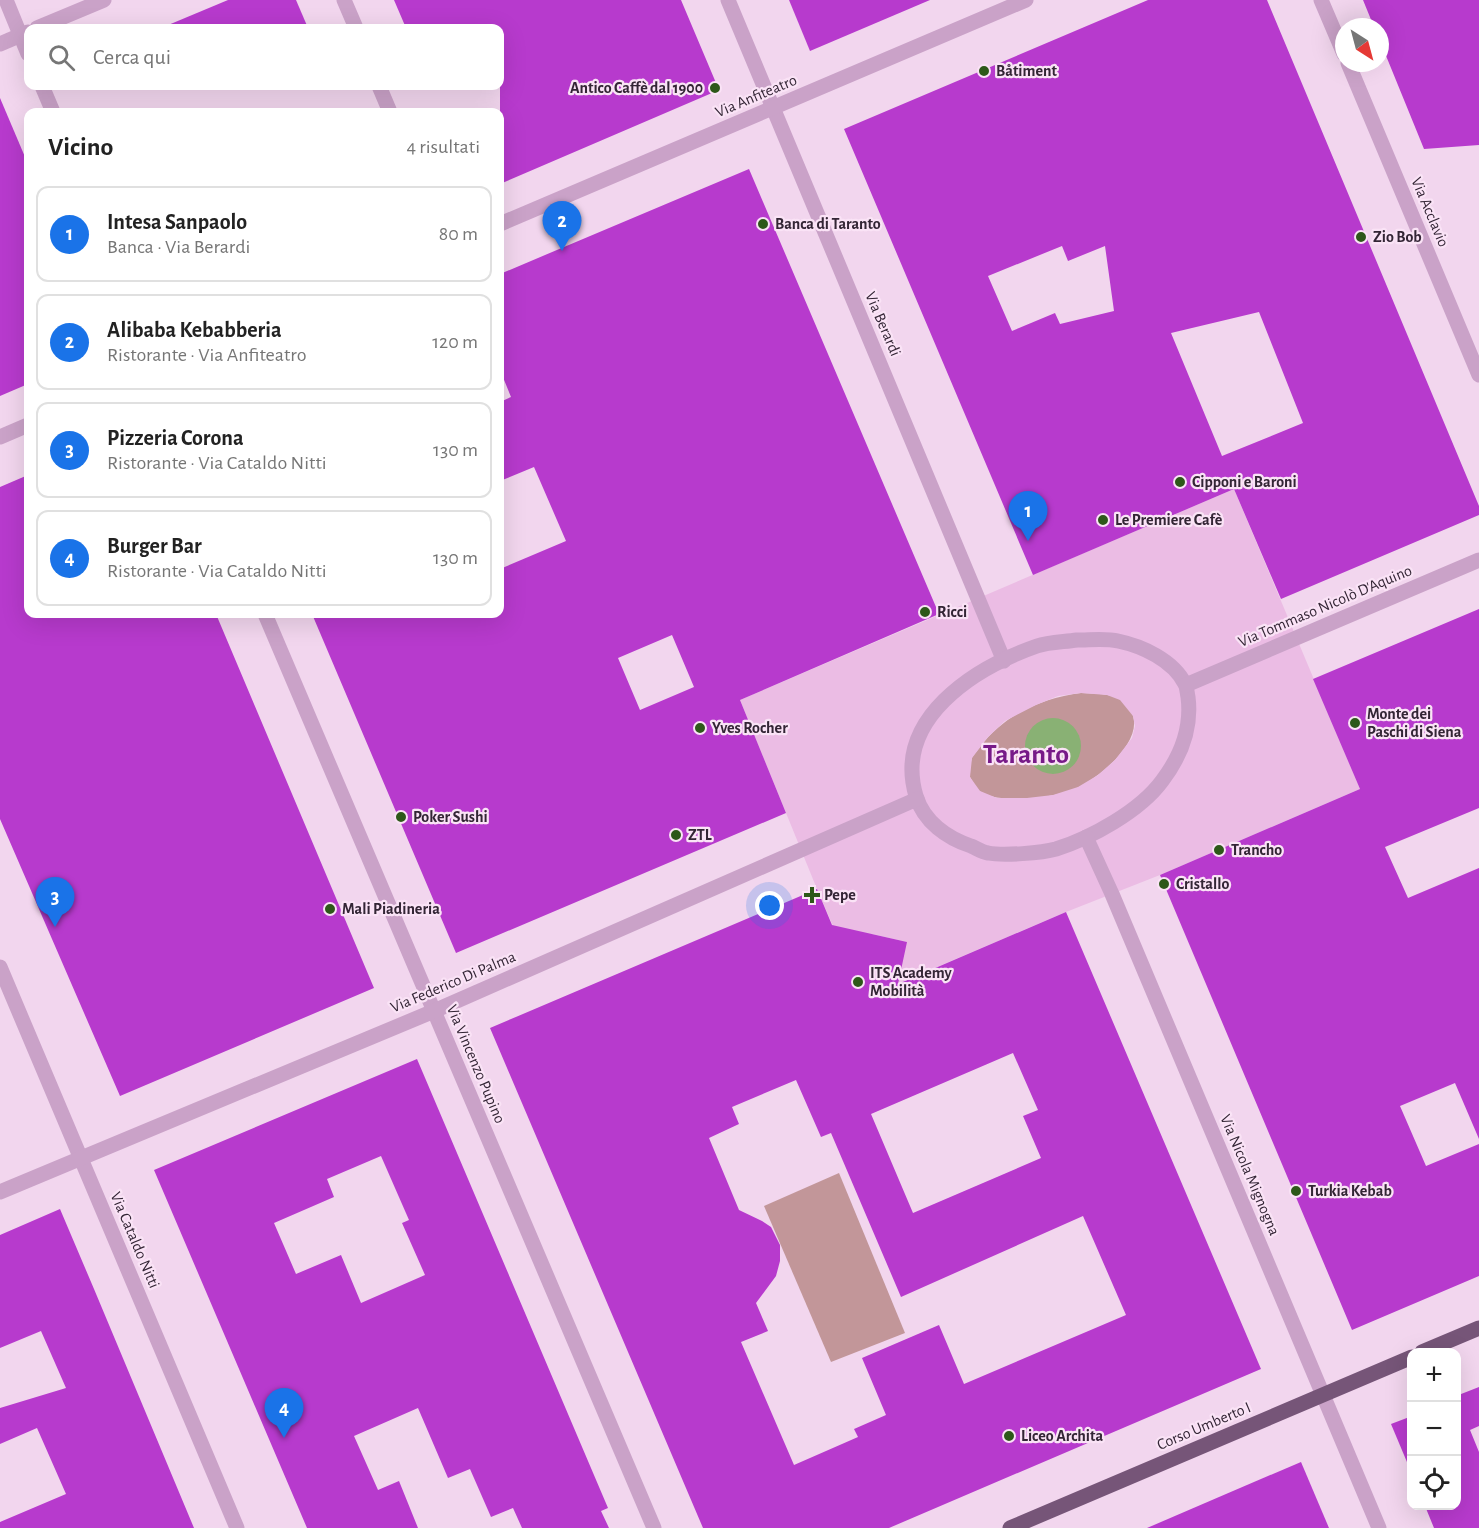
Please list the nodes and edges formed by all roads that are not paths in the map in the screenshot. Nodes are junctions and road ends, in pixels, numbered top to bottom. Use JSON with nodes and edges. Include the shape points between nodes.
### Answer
{"nodes":[{"id":1,"x":6,"y":0,"type":"edge"},
{"id":2,"x":104,"y":0,"type":"edge"},
{"id":3,"x":344,"y":0,"type":"edge"},
{"id":4,"x":728,"y":0,"type":"edge"},
{"id":5,"x":1026,"y":0,"type":"edge"},
{"id":6,"x":1321,"y":0,"type":"edge"},
{"id":7,"x":47,"y":24,"type":"edge"},
{"id":8,"x":354,"y":24,"type":"edge"},
{"id":9,"x":24,"y":32,"type":"edge"},
{"id":10,"x":1335,"y":33,"type":"edge"},
{"id":11,"x":24,"y":34,"type":"edge"},
{"id":12,"x":0,"y":44,"type":"edge"},
{"id":13,"x":1352,"y":72,"type":"edge"},
{"id":14,"x":44,"y":90,"type":"edge"},
{"id":15,"x":381,"y":90,"type":"edge"},
{"id":16,"x":773,"y":107,"type":"junction"},
{"id":17,"x":51,"y":108,"type":"edge"},
{"id":18,"x":388,"y":108,"type":"edge"},
{"id":19,"x":504,"y":222,"type":"edge"},
{"id":20,"x":1475,"y":356,"type":"edge"},
{"id":21,"x":1479,"y":375,"type":"edge"},
{"id":22,"x":24,"y":427,"type":"edge"},
{"id":23,"x":0,"y":437,"type":"edge"},
{"id":24,"x":1479,"y":560,"type":"edge"},
{"id":25,"x":267,"y":618,"type":"edge"},
{"id":26,"x":1004,"y":661,"type":"junction"},
{"id":27,"x":1186,"y":685,"type":"junction"},
{"id":28,"x":917,"y":799,"type":"junction"},
{"id":29,"x":1086,"y":837,"type":"junction"},
{"id":30,"x":0,"y":967,"type":"edge"},
{"id":31,"x":434,"y":1011,"type":"junction"},
{"id":32,"x":81,"y":1159,"type":"junction"},
{"id":33,"x":0,"y":1192,"type":"edge"},
{"id":34,"x":1479,"y":1328,"type":"edge"},
{"id":35,"x":1433,"y":1348,"type":"edge"},
{"id":36,"x":1407,"y":1359,"type":"edge"},
{"id":37,"x":1323,"y":1395,"type":"junction"},
{"id":38,"x":237,"y":1528,"type":"edge"},
{"id":39,"x":654,"y":1528,"type":"edge"},
{"id":40,"x":1010,"y":1528,"type":"edge"},
{"id":41,"x":1379,"y":1528,"type":"edge"}],
"edges":[{"from":1,"to":9,"type":"street"},
{"from":2,"to":7,"type":"street"},
{"from":3,"to":8,"type":"street"},
{"from":4,"to":16,"type":"street","name":"Via Berardi"},
{"from":5,"to":16,"type":"street","name":"Via Anfiteatro"},
{"from":6,"to":10,"type":"street"},
{"from":11,"to":12,"type":"street"},
{"from":13,"to":20,"type":"street","name":"Via Acclavio"},
{"from":14,"to":17,"type":"street"},
{"from":15,"to":18,"type":"street"},
{"from":16,"to":19,"type":"street","name":"Via Anfiteatro"},
{"from":16,"to":26,"type":"street","name":"Via Berardi"},
{"from":20,"to":21,"type":"street","name":"Via Acclavio"},
{"from":22,"to":23,"type":"street"},
{"from":24,"to":27,"type":"street","name":"Via Tommaso Nicolò D'Aquino"},
{"from":25,"to":31,"type":"street","name":"Via Vincenzo Pupino"},
{"from":26,"to":27,"type":"street","via":[[1038,646],[1116,640],[1148,650],[1174,668]]},
{"from":26,"to":28,"type":"street","via":[[954,690],[932,713],[917,741],[911,774]]},
{"from":27,"to":29,"type":"street","via":[[1190,714],[1183,748],[1162,783],[1135,808]]},
{"from":28,"to":29,"type":"street","via":[[931,823],[957,842],[989,853],[1054,849]]},
{"from":28,"to":31,"type":"street","name":"Via Federico Di Palma"},
{"from":29,"to":37,"type":"street","name":"Via Nicola Mignogna"},
{"from":30,"to":32,"type":"street","name":"Via Cataldo Nitti"},
{"from":31,"to":32,"type":"street","name":"Via Federico Di Palma"},
{"from":31,"to":39,"type":"street","name":"Via Vincenzo Pupino"},
{"from":32,"to":33,"type":"street","name":"Via Federico Di Palma"},
{"from":32,"to":38,"type":"street","name":"Via Cataldo Nitti"},
{"from":34,"to":35,"type":"main road"},
{"from":36,"to":37,"type":"main road","name":"Corso Umberto I"},
{"from":37,"to":40,"type":"main road","name":"Corso Umberto I"},
{"from":37,"to":41,"type":"street","name":"Via Nicola Mignogna"}]}
